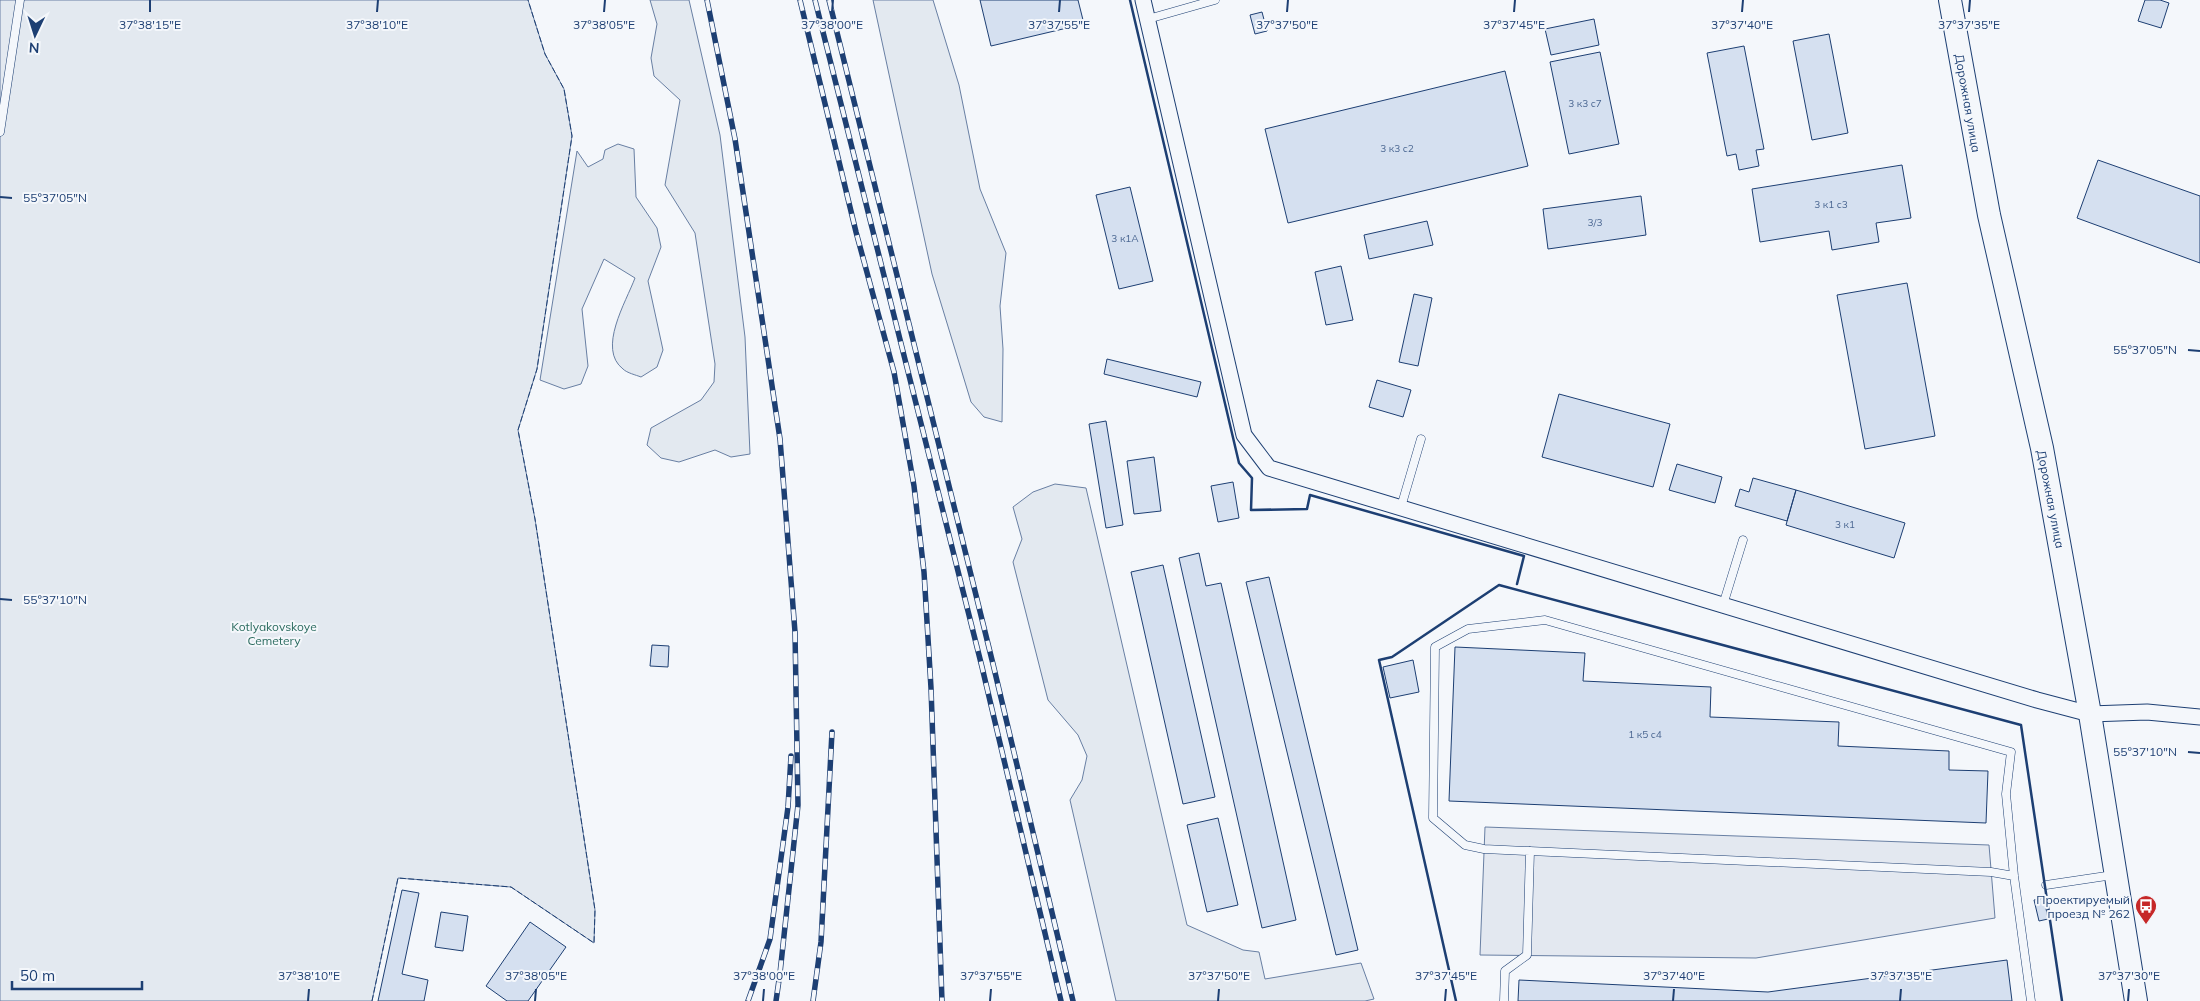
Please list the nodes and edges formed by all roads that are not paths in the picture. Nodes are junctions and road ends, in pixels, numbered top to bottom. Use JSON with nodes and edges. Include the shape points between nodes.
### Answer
{"nodes":[{"id":1,"x":20,"y":0,"type":"edge"},
{"id":2,"x":1143,"y":0,"type":"edge"},
{"id":3,"x":1215,"y":0,"type":"edge"},
{"id":4,"x":1950,"y":0,"type":"edge"},
{"id":5,"x":1148,"y":19,"type":"junction"},
{"id":6,"x":0,"y":132,"type":"edge"},
{"id":7,"x":1421,"y":439,"type":"dead end"},
{"id":8,"x":1401,"y":507,"type":"junction"},
{"id":9,"x":1743,"y":540,"type":"dead end"},
{"id":10,"x":1723,"y":605,"type":"junction"},
{"id":11,"x":2090,"y":714,"type":"junction"},
{"id":12,"x":2200,"y":717,"type":"edge"},
{"id":13,"x":1530,"y":851,"type":"junction"},
{"id":14,"x":2115,"y":875,"type":"junction"},
{"id":15,"x":2014,"y":876,"type":"junction"},
{"id":16,"x":2046,"y":885,"type":"dead end"},
{"id":17,"x":1504,"y":1001,"type":"edge"},
{"id":18,"x":2031,"y":1001,"type":"edge"},
{"id":19,"x":2136,"y":1001,"type":"edge"}],
"edges":[{"from":1,"to":6,"type":"lane"},
{"from":2,"to":5,"type":"street"},
{"from":3,"to":5,"type":"lane"},
{"from":4,"to":11,"type":"main road","name":"Дорожная улица","via":[[1988,215],[2042,448]]},
{"from":5,"to":8,"type":"street","via":[[1244,435],[1269,468]]},
{"from":7,"to":8,"type":"lane"},
{"from":8,"to":10,"type":"street"},
{"from":9,"to":10,"type":"lane"},
{"from":10,"to":11,"type":"street"},
{"from":11,"to":12,"type":"street","via":[[2147,712]]},
{"from":11,"to":14,"type":"main road","name":"Дорожная улица"},
{"from":13,"to":15,"type":"lane","via":[[1991,872]]},
{"from":13,"to":15,"type":"lane","via":[[1465,845],[1433,818],[1435,647],[1468,629],[1545,620],[2011,752],[2006,794]]},
{"from":13,"to":17,"type":"lane","via":[[1527,955],[1505,970]]},
{"from":14,"to":16,"type":"lane"},
{"from":14,"to":19,"type":"main road","name":"Дорожная улица"},
{"from":15,"to":18,"type":"lane"}]}
